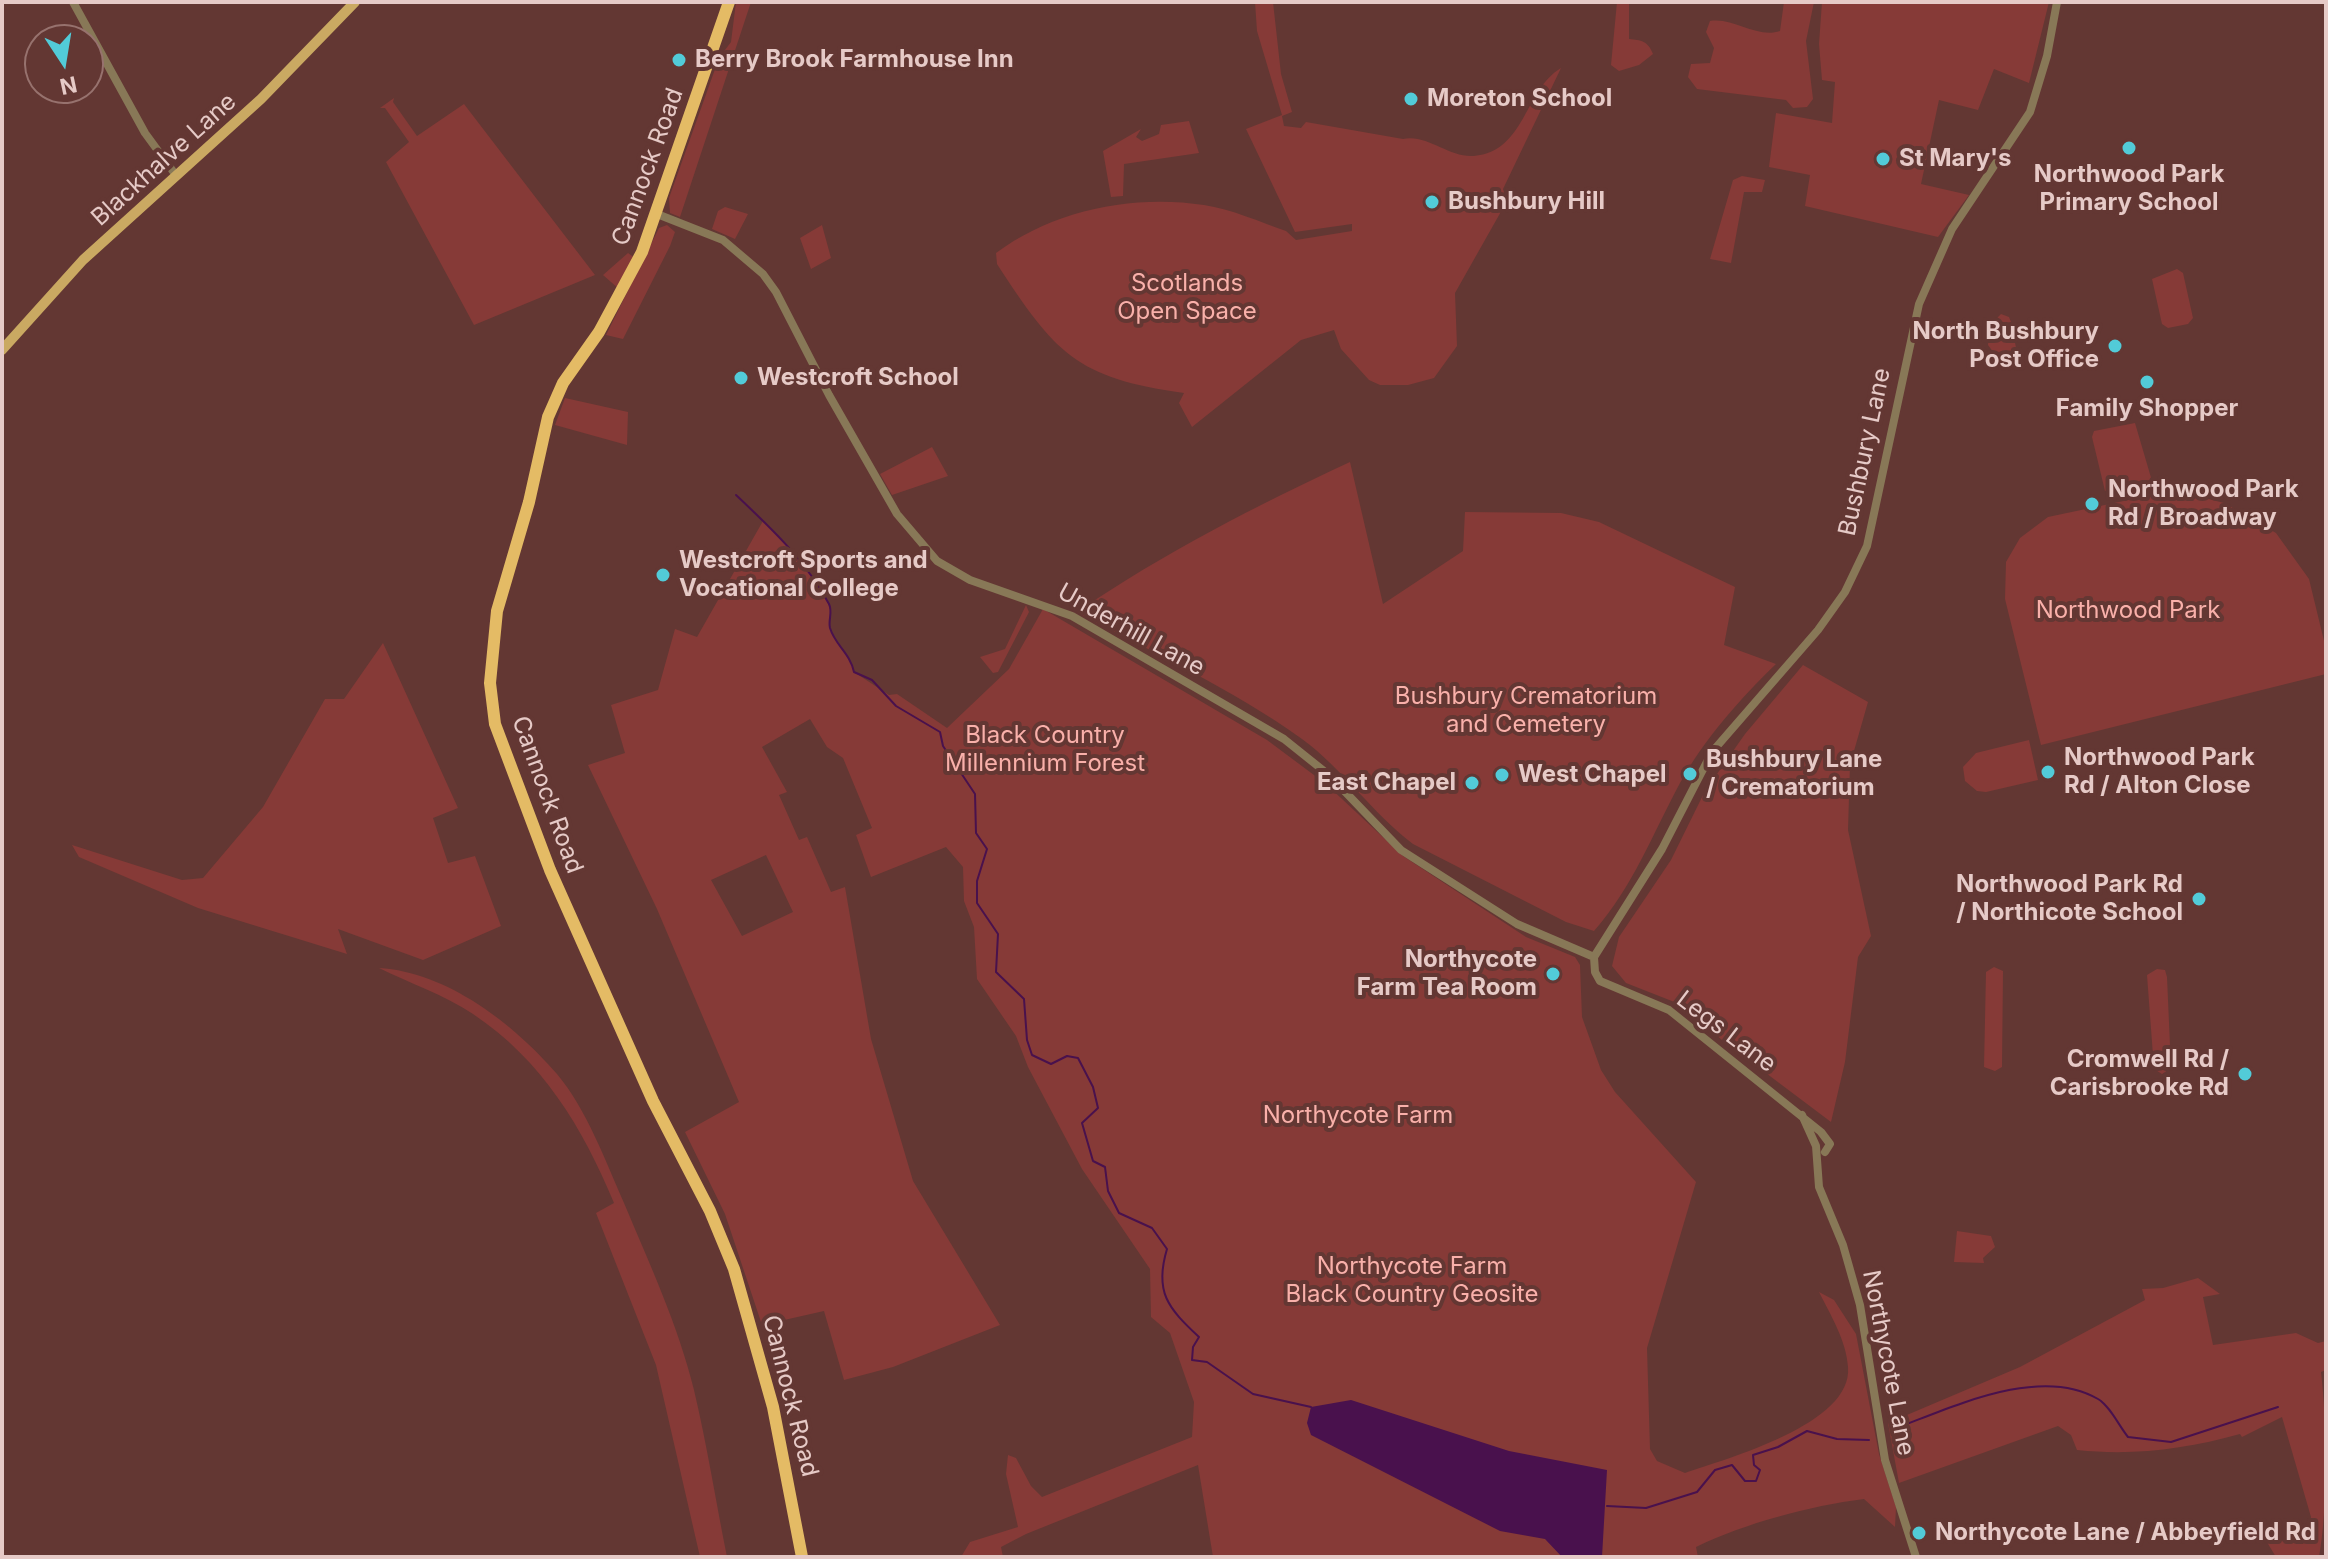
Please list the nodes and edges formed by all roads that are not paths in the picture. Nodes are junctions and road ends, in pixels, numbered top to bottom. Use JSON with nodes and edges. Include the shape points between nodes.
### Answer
{"nodes":[{"id":1,"x":73,"y":2,"type":"edge"},
{"id":2,"x":355,"y":2,"type":"edge"},
{"id":3,"x":729,"y":2,"type":"edge"},
{"id":4,"x":2057,"y":2,"type":"edge"},
{"id":5,"x":175,"y":174,"type":"junction"},
{"id":6,"x":657,"y":214,"type":"junction"},
{"id":7,"x":2,"y":350,"type":"edge"},
{"id":8,"x":1594,"y":957,"type":"junction"},
{"id":9,"x":1802,"y":1115,"type":"junction"},
{"id":10,"x":1825,"y":1139,"type":"junction"},
{"id":11,"x":1816,"y":1146,"type":"junction"},
{"id":12,"x":1825,"y":1152,"type":"junction"},
{"id":13,"x":1818,"y":1178,"type":"junction"},
{"id":14,"x":802,"y":1557,"type":"edge"},
{"id":15,"x":1916,"y":1557,"type":"edge"}],
"edges":[{"from":1,"to":5,"type":"street","via":[[145,133]]},
{"from":2,"to":5,"type":"main road","name":"Blackhalve Lane","via":[[261,99]]},
{"from":3,"to":6,"type":"highway","name":"Cannock Road"},
{"from":4,"to":8,"type":"street","name":"Bushbury Lane","via":[[2030,112],[1952,229],[1919,304],[1867,546],[1845,592],[1712,752],[1662,849]]},
{"from":5,"to":7,"type":"main road","name":"Blackhalve Lane","via":[[83,260]]},
{"from":6,"to":8,"type":"street","name":"Underhill Lane","via":[[723,240],[763,274],[897,514],[937,561],[970,580],[1072,616],[1284,739],[1329,775],[1413,858],[1517,924]]},
{"from":6,"to":14,"type":"highway","name":"Cannock Road","via":[[621,294],[563,383],[548,417],[497,611],[491,701],[506,757],[550,870],[734,1269],[773,1407]]},
{"from":8,"to":9,"type":"street","name":"Legs Lane","via":[[1600,981],[1669,1010]]},
{"from":9,"to":10,"type":"street","name":"Legs Lane"},
{"from":9,"to":11,"type":"street","name":"Legs Lane"},
{"from":10,"to":11,"type":"street"},
{"from":10,"to":12,"type":"street","via":[[1830,1144]]},
{"from":11,"to":12,"type":"street"},
{"from":11,"to":13,"type":"street","name":"Northycote Lane"},
{"from":12,"to":13,"type":"street"},
{"from":13,"to":15,"type":"street","name":"Northycote Lane","via":[[1858,1296],[1885,1460]]}]}
